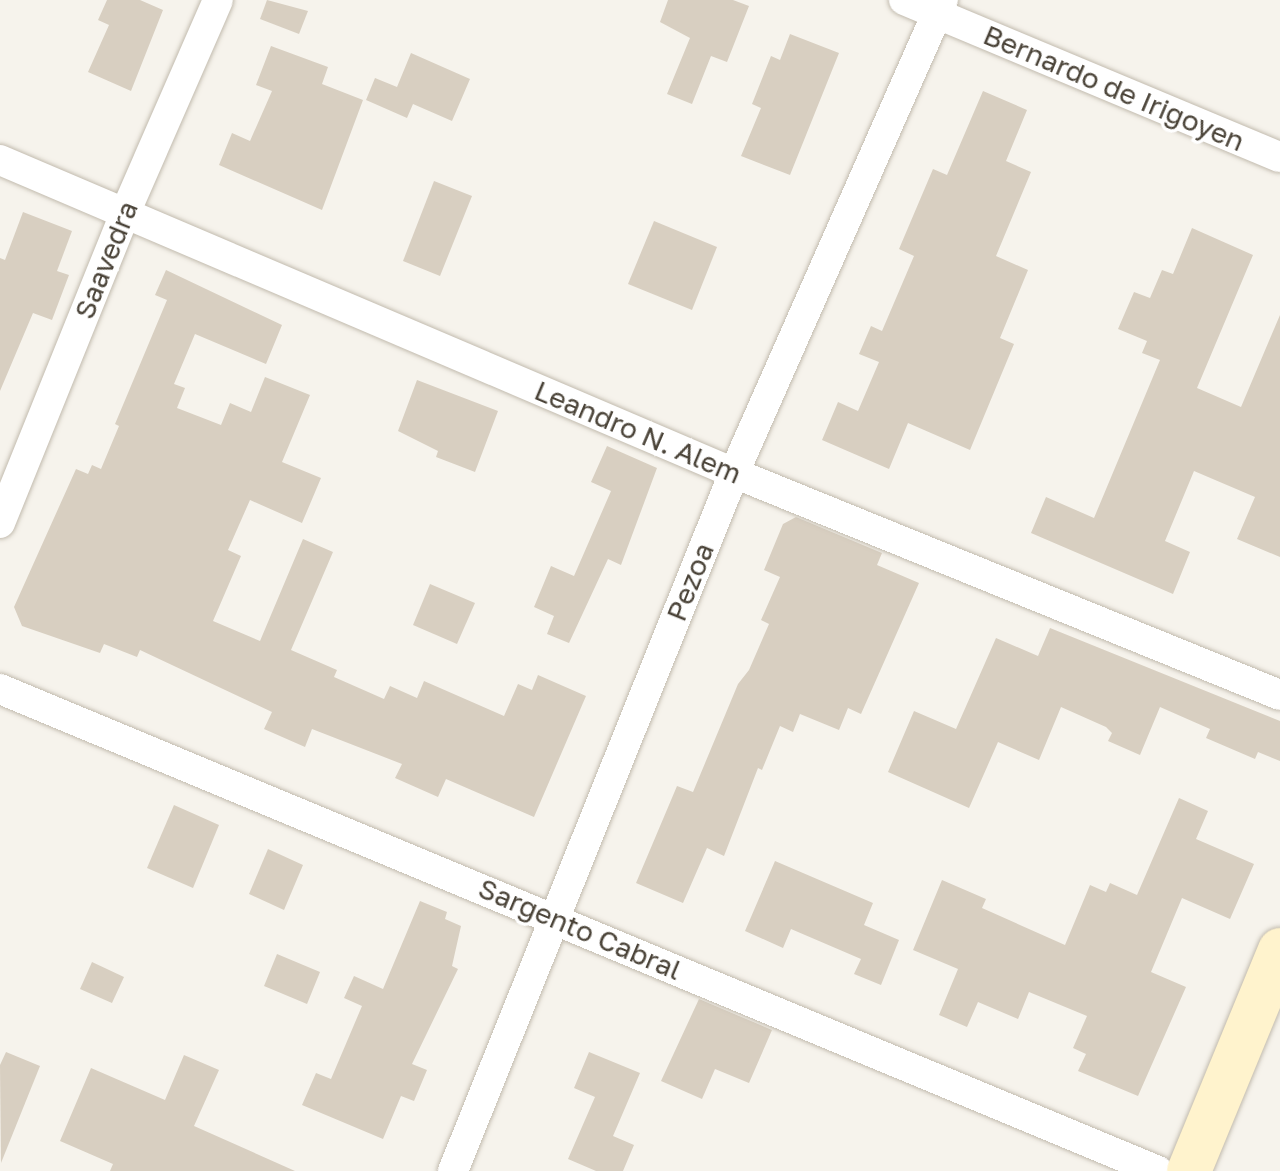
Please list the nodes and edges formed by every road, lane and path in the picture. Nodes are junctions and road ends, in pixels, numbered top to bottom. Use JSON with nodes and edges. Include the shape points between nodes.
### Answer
{"nodes":[{"id":1,"x":218,"y":0,"type":"edge"},
{"id":2,"x":904,"y":0,"type":"edge"},
{"id":3,"x":940,"y":7,"type":"edge"},
{"id":4,"x":1280,"y":157,"type":"edge"},
{"id":5,"x":0,"y":160,"type":"edge"},
{"id":6,"x":125,"y":213,"type":"junction"},
{"id":7,"x":734,"y":473,"type":"junction"},
{"id":8,"x":0,"y":523,"type":"edge"},
{"id":9,"x":0,"y":689,"type":"edge"},
{"id":10,"x":1280,"y":695,"type":"edge"},
{"id":11,"x":554,"y":918,"type":"junction"},
{"id":12,"x":1280,"y":950,"type":"edge"},
{"id":13,"x":453,"y":1171,"type":"edge"},
{"id":14,"x":1158,"y":1171,"type":"edge"},
{"id":15,"x":1189,"y":1171,"type":"edge"}],
"edges":[{"from":1,"to":6,"type":"street","name":"Saavedra"},
{"from":2,"to":3,"type":"street","name":"Bernardo de Irigoyen"},
{"from":3,"to":4,"type":"street","name":"Bernardo de Irigoyen"},
{"from":3,"to":7,"type":"street","name":"Pezoa"},
{"from":5,"to":6,"type":"street","name":"Leandro N. Alem"},
{"from":6,"to":7,"type":"street","name":"Leandro N. Alem"},
{"from":6,"to":8,"type":"street","name":"Saavedra"},
{"from":7,"to":10,"type":"street","name":"Leandro N. Alem"},
{"from":7,"to":11,"type":"street","name":"Pezoa"},
{"from":9,"to":11,"type":"street","name":"Sargento Cabral"},
{"from":11,"to":13,"type":"street","name":"Pezoa"},
{"from":11,"to":14,"type":"street","name":"Sargento Cabral"},
{"from":12,"to":15,"type":"main road"}]}
